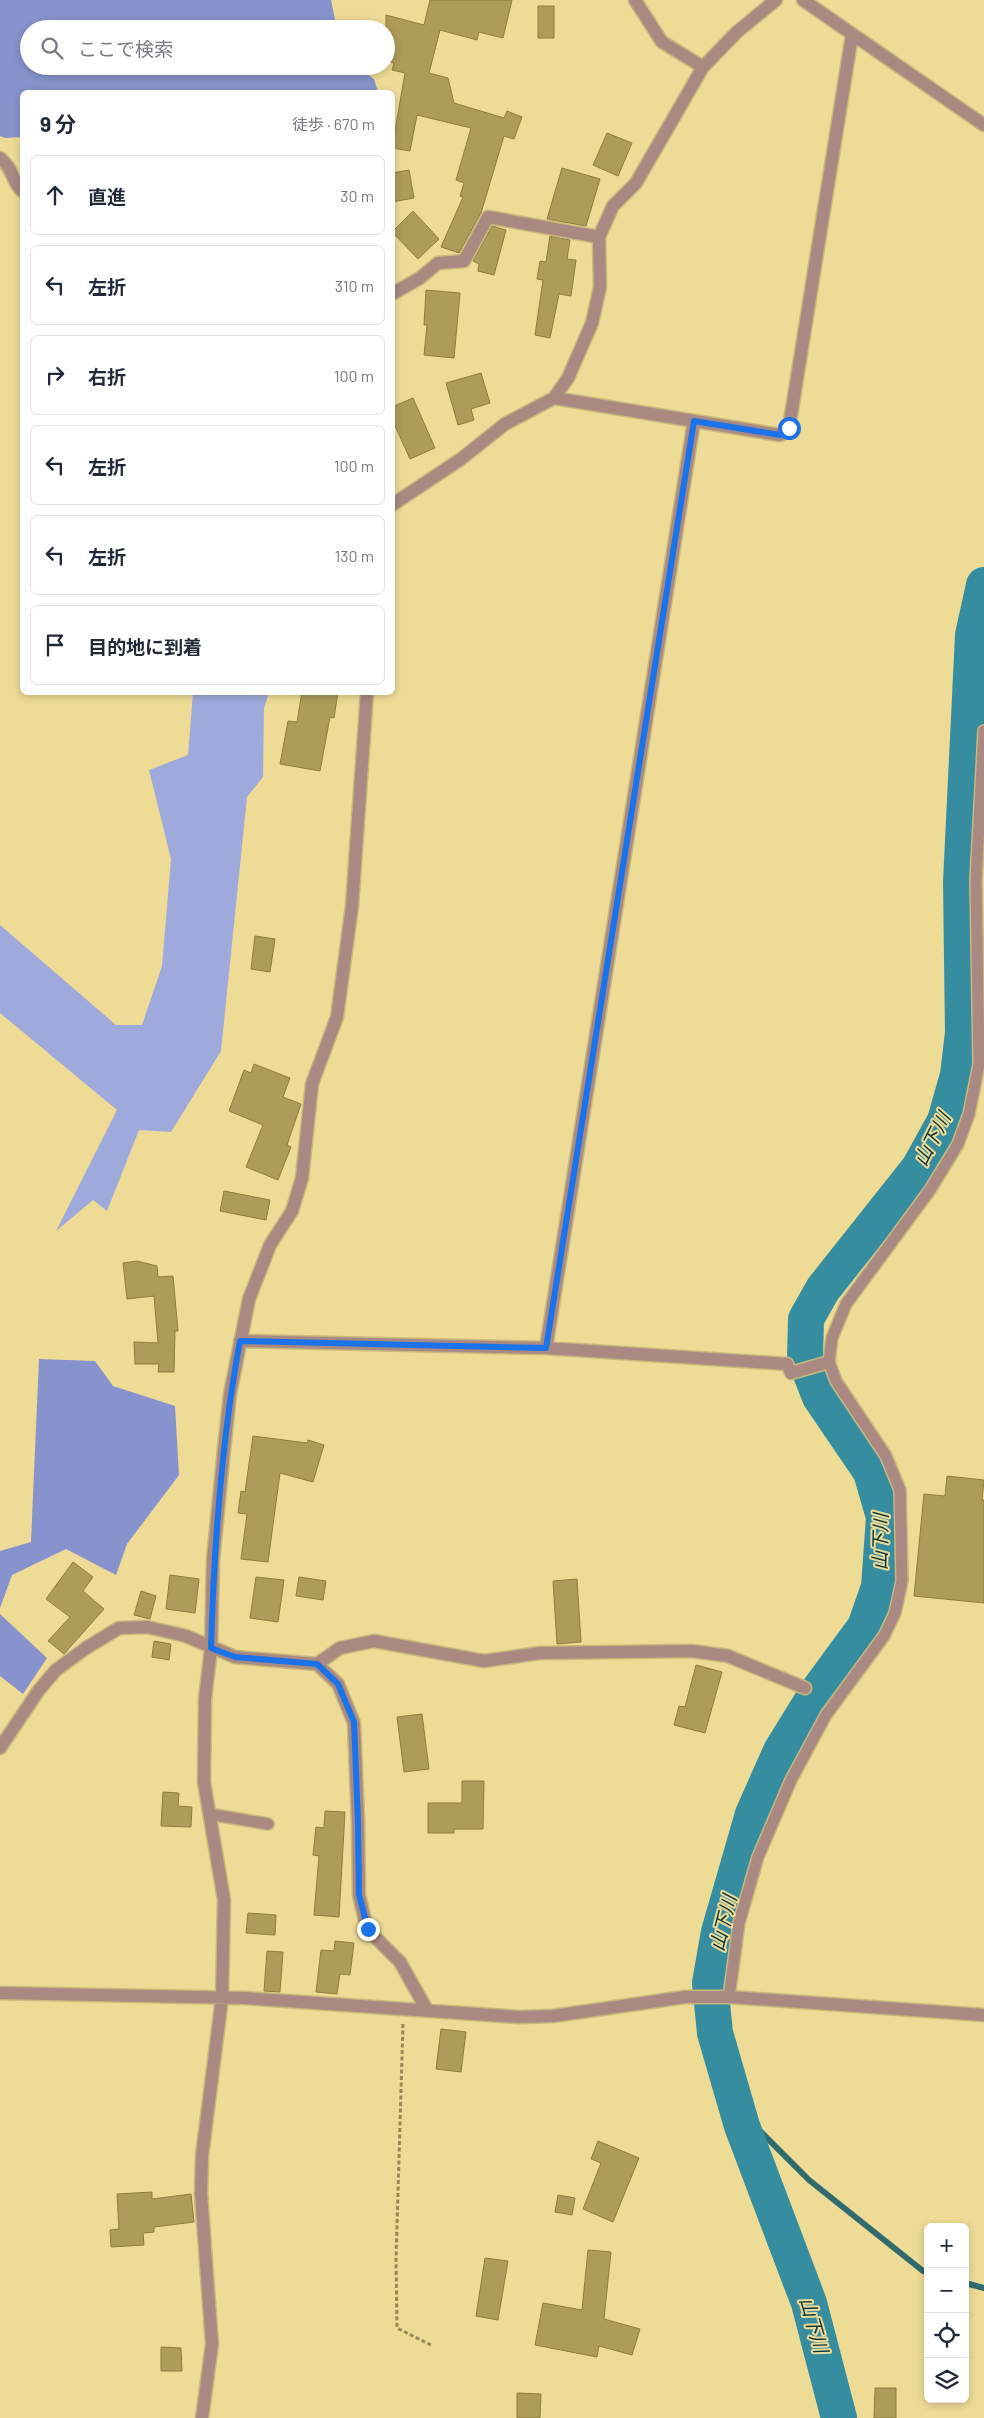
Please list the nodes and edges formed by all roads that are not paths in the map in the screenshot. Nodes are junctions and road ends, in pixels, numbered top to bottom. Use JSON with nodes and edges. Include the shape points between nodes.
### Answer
{"nodes":[{"id":1,"x":635,"y":0,"type":"edge"},
{"id":2,"x":776,"y":0,"type":"edge"},
{"id":3,"x":803,"y":0,"type":"edge"},
{"id":4,"x":852,"y":35,"type":"junction"},
{"id":5,"x":703,"y":67,"type":"junction"},
{"id":6,"x":984,"y":125,"type":"edge"},
{"id":7,"x":0,"y":158,"type":"edge"},
{"id":8,"x":20,"y":189,"type":"edge"},
{"id":9,"x":599,"y":237,"type":"junction"},
{"id":10,"x":395,"y":292,"type":"edge"},
{"id":11,"x":554,"y":398,"type":"junction"},
{"id":12,"x":694,"y":421,"type":"junction"},
{"id":13,"x":395,"y":503,"type":"edge"},
{"id":14,"x":367,"y":695,"type":"edge"},
{"id":15,"x":984,"y":732,"type":"edge"},
{"id":16,"x":240,"y":1341,"type":"junction"},
{"id":17,"x":546,"y":1348,"type":"junction"},
{"id":18,"x":826,"y":1363,"type":"junction"},
{"id":19,"x":211,"y":1648,"type":"junction"},
{"id":20,"x":317,"y":1664,"type":"junction"},
{"id":21,"x":805,"y":1688,"type":"dead end"},
{"id":22,"x":0,"y":1748,"type":"edge"},
{"id":23,"x":209,"y":1814,"type":"junction"},
{"id":24,"x":268,"y":1824,"type":"dead end"},
{"id":25,"x":0,"y":1993,"type":"edge"},
{"id":26,"x":729,"y":1997,"type":"junction"},
{"id":27,"x":222,"y":1998,"type":"junction"},
{"id":28,"x":428,"y":2010,"type":"junction"},
{"id":29,"x":984,"y":2015,"type":"edge"},
{"id":30,"x":202,"y":2418,"type":"edge"}],
"edges":[{"from":1,"to":5,"type":"street","via":[[662,42]]},
{"from":2,"to":5,"type":"street","via":[[737,32]]},
{"from":3,"to":4,"type":"street"},
{"from":4,"to":6,"type":"street"},
{"from":4,"to":12,"type":"street","via":[[789,428],[780,435]]},
{"from":5,"to":9,"type":"street","via":[[636,183],[613,206]]},
{"from":7,"to":8,"type":"street","via":[[10,167]]},
{"from":9,"to":10,"type":"street","via":[[488,217],[464,261],[438,263]]},
{"from":9,"to":11,"type":"street","via":[[600,287],[592,323],[568,378]]},
{"from":11,"to":12,"type":"street"},
{"from":11,"to":13,"type":"street","via":[[505,424],[461,459]]},
{"from":12,"to":17,"type":"street"},
{"from":14,"to":16,"type":"street","via":[[352,906],[337,1018],[312,1084],[302,1178],[292,1211],[270,1245],[249,1299]]},
{"from":15,"to":18,"type":"lane","via":[[976,880],[979,1064],[969,1114],[958,1144],[930,1190],[846,1304]]},
{"from":16,"to":17,"type":"street"},
{"from":16,"to":19,"type":"street","via":[[230,1394],[213,1560]]},
{"from":17,"to":18,"type":"street","via":[[787,1364],[791,1373]]},
{"from":18,"to":26,"type":"lane","via":[[886,1456],[900,1490],[902,1581],[895,1613],[884,1636],[826,1715],[791,1780],[758,1857],[739,1923]]},
{"from":19,"to":20,"type":"street","via":[[235,1657]]},
{"from":19,"to":22,"type":"street","via":[[186,1636],[147,1627],[119,1628],[56,1670]]},
{"from":19,"to":23,"type":"street","via":[[204,1699],[204,1782]]},
{"from":20,"to":21,"type":"street","via":[[340,1648],[374,1641],[484,1661],[540,1654],[692,1651],[728,1656]]},
{"from":20,"to":28,"type":"street","via":[[338,1684],[354,1722],[359,1895],[368,1929],[400,1962]]},
{"from":23,"to":24,"type":"lane"},
{"from":23,"to":27,"type":"street","via":[[224,1900]]},
{"from":25,"to":27,"type":"street"},
{"from":26,"to":28,"type":"street","via":[[685,1997],[553,2016],[519,2017]]},
{"from":26,"to":29,"type":"street"},
{"from":27,"to":28,"type":"street"},
{"from":27,"to":30,"type":"street","via":[[202,2156],[202,2237],[212,2344]]}]}
